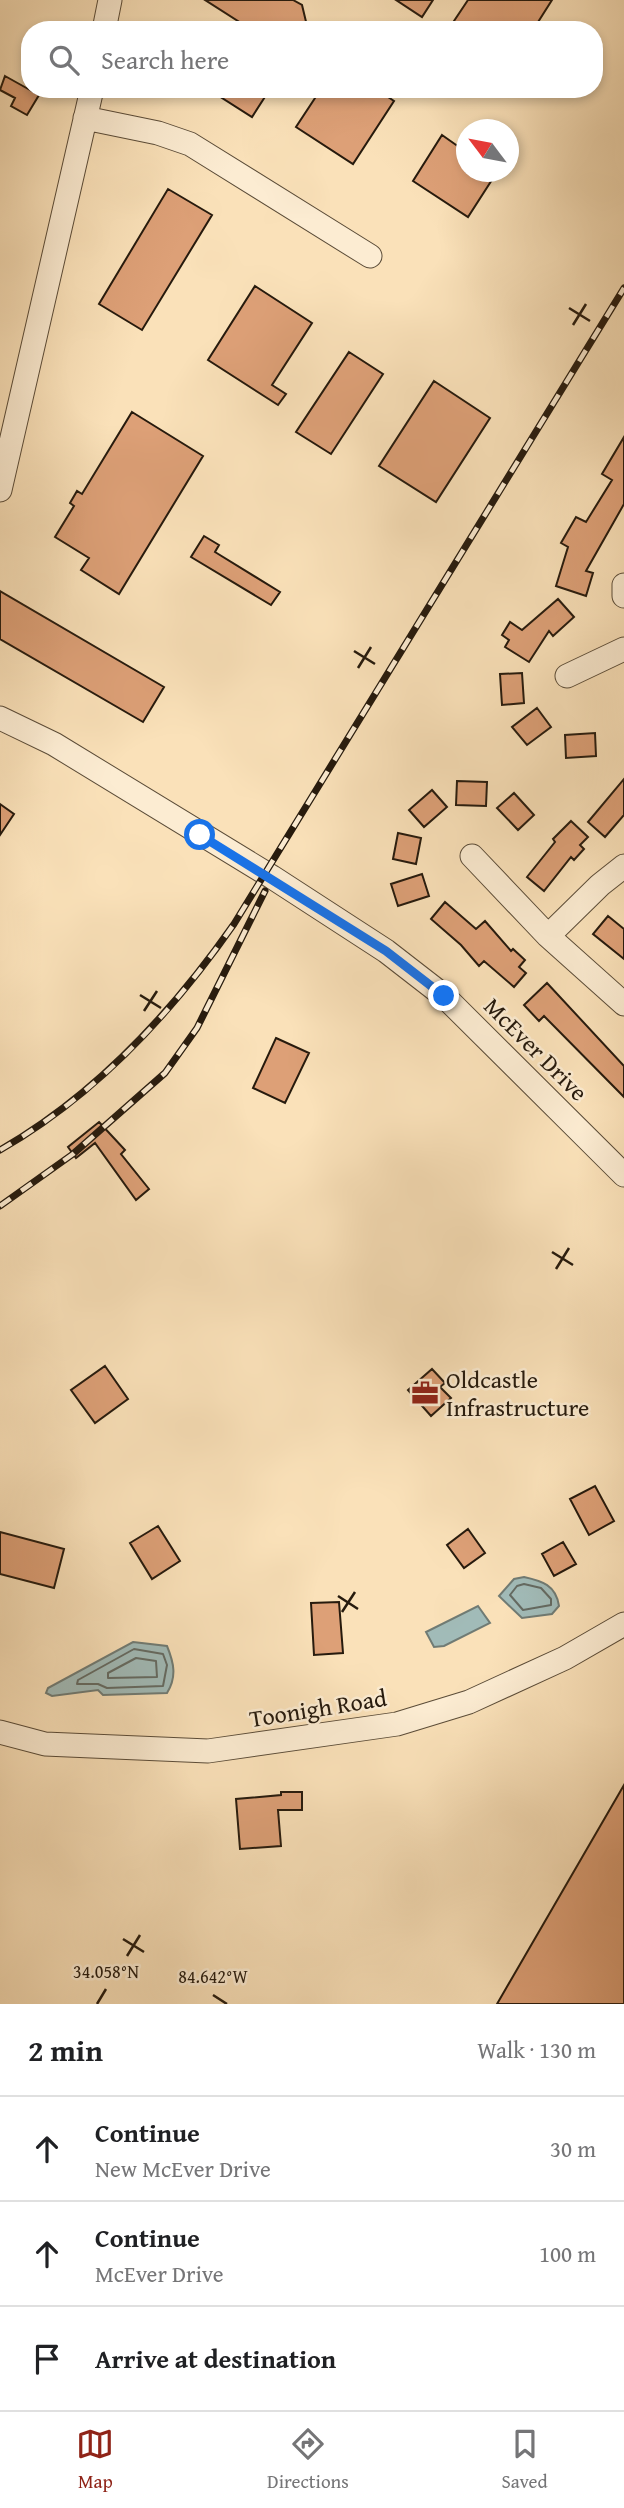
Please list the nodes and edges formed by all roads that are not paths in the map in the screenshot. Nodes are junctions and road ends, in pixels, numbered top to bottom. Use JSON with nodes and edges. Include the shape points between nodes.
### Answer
{"nodes":[{"id":1,"x":110,"y":0,"type":"edge"},
{"id":2,"x":106,"y":21,"type":"edge"},
{"id":3,"x":90,"y":98,"type":"edge"},
{"id":4,"x":85,"y":118,"type":"junction"},
{"id":5,"x":370,"y":257,"type":"dead end"},
{"id":6,"x":0,"y":490,"type":"edge"},
{"id":7,"x":624,"y":585,"type":"edge"},
{"id":8,"x":624,"y":596,"type":"edge"},
{"id":9,"x":624,"y":649,"type":"edge"},
{"id":10,"x":567,"y":676,"type":"dead end"},
{"id":11,"x":0,"y":718,"type":"edge"},
{"id":12,"x":472,"y":856,"type":"dead end"},
{"id":13,"x":624,"y":866,"type":"edge"},
{"id":14,"x":548,"y":936,"type":"junction"},
{"id":15,"x":624,"y":1004,"type":"edge"},
{"id":16,"x":624,"y":1175,"type":"edge"},
{"id":17,"x":624,"y":1624,"type":"edge"},
{"id":18,"x":0,"y":1732,"type":"edge"}],
"edges":[{"from":1,"to":2,"type":"street"},
{"from":3,"to":4,"type":"street"},
{"from":4,"to":5,"type":"street","via":[[190,144]]},
{"from":4,"to":6,"type":"street"},
{"from":7,"to":8,"type":"street"},
{"from":9,"to":10,"type":"street"},
{"from":11,"to":16,"type":"street","name":"McEver Drive","via":[[54,744],[386,951],[444,996]]},
{"from":12,"to":14,"type":"street"},
{"from":13,"to":14,"type":"street"},
{"from":14,"to":15,"type":"street"},
{"from":17,"to":18,"type":"street","name":"Toonigh Road","via":[[565,1658],[469,1702],[397,1724],[208,1751],[45,1744]]}]}
